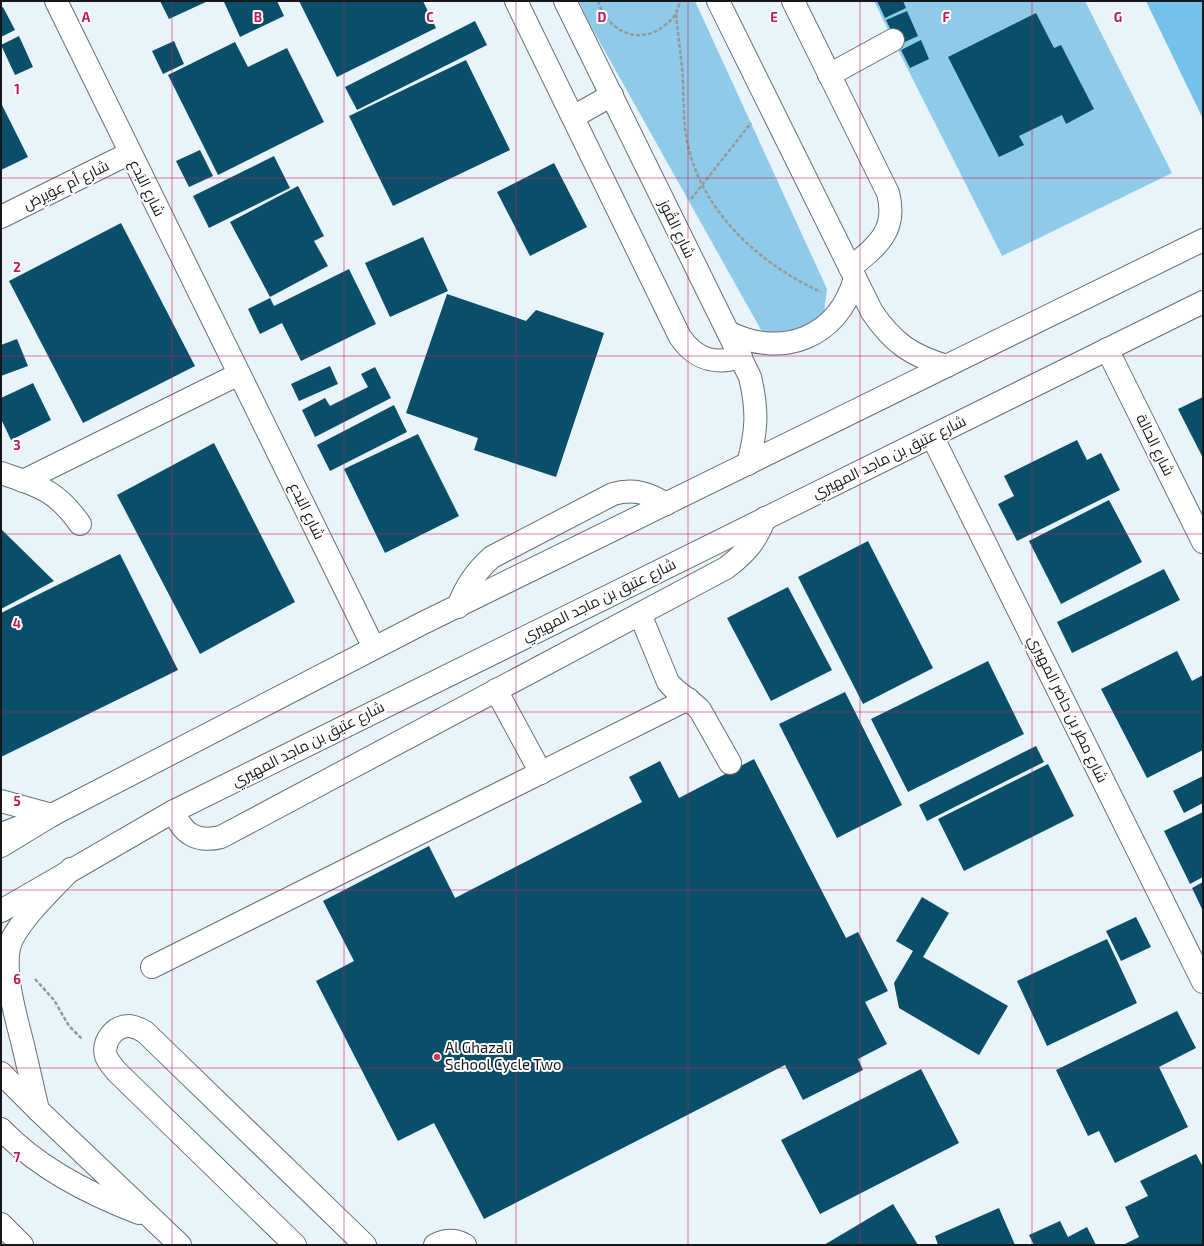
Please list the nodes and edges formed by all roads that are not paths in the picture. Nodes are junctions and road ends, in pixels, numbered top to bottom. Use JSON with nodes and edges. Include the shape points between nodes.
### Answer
{"nodes":[{"id":1,"x":56,"y":1,"type":"edge"},
{"id":2,"x":516,"y":1,"type":"edge"},
{"id":3,"x":565,"y":1,"type":"edge"},
{"id":4,"x":718,"y":1,"type":"edge"},
{"id":5,"x":793,"y":1,"type":"edge"},
{"id":6,"x":892,"y":40,"type":"dead end"},
{"id":7,"x":830,"y":75,"type":"junction"},
{"id":8,"x":612,"y":95,"type":"junction"},
{"id":9,"x":573,"y":117,"type":"junction"},
{"id":10,"x":130,"y":153,"type":"junction"},
{"id":11,"x":1,"y":217,"type":"edge"},
{"id":12,"x":1203,"y":240,"type":"edge"},
{"id":13,"x":853,"y":273,"type":"junction"},
{"id":14,"x":1203,"y":302,"type":"edge"},
{"id":15,"x":728,"y":332,"type":"junction"},
{"id":16,"x":1107,"y":349,"type":"junction"},
{"id":17,"x":741,"y":357,"type":"junction"},
{"id":18,"x":948,"y":366,"type":"junction"},
{"id":19,"x":239,"y":374,"type":"junction"},
{"id":20,"x":932,"y":436,"type":"junction"},
{"id":21,"x":748,"y":464,"type":"junction"},
{"id":22,"x":1,"y":473,"type":"edge"},
{"id":23,"x":23,"y":481,"type":"junction"},
{"id":24,"x":666,"y":504,"type":"junction"},
{"id":25,"x":765,"y":518,"type":"junction"},
{"id":26,"x":80,"y":524,"type":"dead end"},
{"id":27,"x":1203,"y":542,"type":"edge"},
{"id":28,"x":458,"y":607,"type":"junction"},
{"id":29,"x":640,"y":614,"type":"junction"},
{"id":30,"x":374,"y":648,"type":"junction"},
{"id":31,"x":496,"y":690,"type":"junction"},
{"id":32,"x":688,"y":699,"type":"junction"},
{"id":33,"x":730,"y":763,"type":"dead end"},
{"id":34,"x":541,"y":773,"type":"junction"},
{"id":35,"x":1,"y":801,"type":"edge"},
{"id":36,"x":174,"y":811,"type":"junction"},
{"id":37,"x":52,"y":815,"type":"junction"},
{"id":38,"x":1,"y":834,"type":"edge"},
{"id":39,"x":1,"y":846,"type":"edge"},
{"id":40,"x":71,"y":869,"type":"junction"},
{"id":41,"x":1,"y":911,"type":"edge"},
{"id":42,"x":152,"y":967,"type":"dead end"},
{"id":43,"x":1203,"y":982,"type":"edge"},
{"id":44,"x":1,"y":1073,"type":"edge"},
{"id":45,"x":38,"y":1110,"type":"junction"},
{"id":46,"x":1,"y":1129,"type":"edge"},
{"id":47,"x":149,"y":1217,"type":"junction"},
{"id":48,"x":1,"y":1224,"type":"edge"},
{"id":49,"x":22,"y":1245,"type":"edge"},
{"id":50,"x":180,"y":1245,"type":"edge"},
{"id":51,"x":295,"y":1245,"type":"edge"},
{"id":52,"x":365,"y":1245,"type":"edge"},
{"id":53,"x":435,"y":1245,"type":"edge"},
{"id":54,"x":465,"y":1245,"type":"edge"}],
"edges":[{"from":1,"to":10,"type":"street","name":"شارع البَدع"},
{"from":2,"to":9,"type":"street"},
{"from":3,"to":8,"type":"street","name":"شارع القُوز"},
{"from":4,"to":13,"type":"street"},
{"from":5,"to":7,"type":"street"},
{"from":6,"to":7,"type":"street"},
{"from":7,"to":13,"type":"street","via":[[891,204],[891,217],[882,239]]},
{"from":8,"to":9,"type":"street"},
{"from":8,"to":15,"type":"street","name":"شارع القُوز"},
{"from":9,"to":17,"type":"street","via":[[680,337],[696,354],[706,359],[730,361]]},
{"from":10,"to":11,"type":"street","name":"شارع أم عِوَيرِض"},
{"from":10,"to":19,"type":"street","name":"شارع البَدع"},
{"from":12,"to":18,"type":"street"},
{"from":13,"to":15,"type":"street","via":[[852,290],[846,302],[838,314],[814,333],[786,343],[771,344],[756,342]]},
{"from":13,"to":18,"type":"street","via":[[879,323],[896,341],[914,354]]},
{"from":14,"to":16,"type":"street","name":"شارع عتيق بن ماجد المهيري"},
{"from":15,"to":17,"type":"street","name":"شارع القُوز"},
{"from":16,"to":20,"type":"street","name":"شارع عتيق بن ماجد المهيري"},
{"from":16,"to":27,"type":"street","name":"شارع الحالة"},
{"from":17,"to":21,"type":"street","name":"شارع القُوز","via":[[750,377],[755,399],[754,442]]},
{"from":18,"to":21,"type":"street"},
{"from":19,"to":23,"type":"street"},
{"from":19,"to":30,"type":"street","name":"شارع البَدع"},
{"from":20,"to":25,"type":"street","name":"شارع عتيق بن ماجد المهيري"},
{"from":20,"to":43,"type":"street","name":"شارع مطر بن حاضر المهيري"},
{"from":21,"to":24,"type":"street"},
{"from":22,"to":23,"type":"street"},
{"from":23,"to":26,"type":"street","via":[[37,486],[61,501]]},
{"from":24,"to":28,"type":"street"},
{"from":24,"to":28,"type":"street","via":[[646,493],[624,491],[613,494],[492,557],[481,567],[463,592]]},
{"from":25,"to":29,"type":"street","via":[[760,533],[740,558]]},
{"from":25,"to":36,"type":"street","name":"شارع عتيق بن ماجد المهيري"},
{"from":28,"to":30,"type":"street"},
{"from":29,"to":31,"type":"street"},
{"from":29,"to":32,"type":"street","via":[[668,682]]},
{"from":30,"to":37,"type":"street"},
{"from":31,"to":34,"type":"street"},
{"from":31,"to":36,"type":"street","via":[[220,836],[210,839],[191,835],[177,821]]},
{"from":32,"to":33,"type":"street","via":[[700,710]]},
{"from":32,"to":34,"type":"street"},
{"from":34,"to":42,"type":"street"},
{"from":35,"to":37,"type":"street"},
{"from":36,"to":40,"type":"street","name":"شارع عتيق بن ماجد المهيري"},
{"from":37,"to":38,"type":"street"},
{"from":37,"to":39,"type":"street"},
{"from":40,"to":41,"type":"street","name":"شارع عتيق بن ماجد المهيري"},
{"from":40,"to":45,"type":"street","via":[[27,917],[12,940],[8,952],[13,1006]]},
{"from":44,"to":45,"type":"street"},
{"from":45,"to":47,"type":"street"},
{"from":46,"to":47,"type":"street","via":[[34,1157],[62,1176],[90,1192]]},
{"from":47,"to":50,"type":"street"},
{"from":48,"to":49,"type":"street"},
{"from":51,"to":52,"type":"street","via":[[117,1072],[106,1056],[109,1038],[115,1031],[130,1026],[145,1032]]},
{"from":53,"to":54,"type":"street","via":[[453,1240]]}]}
